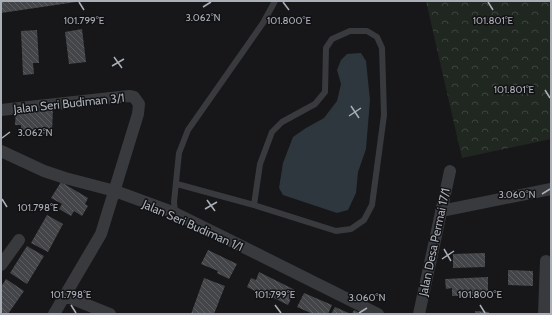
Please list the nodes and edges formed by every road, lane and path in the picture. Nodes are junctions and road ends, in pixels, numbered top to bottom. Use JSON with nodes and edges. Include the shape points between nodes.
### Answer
{"nodes":[{"id":1,"x":275,"y":1,"type":"edge"},
{"id":2,"x":1,"y":110,"type":"edge"},
{"id":3,"x":1,"y":151,"type":"edge"},
{"id":4,"x":450,"y":170,"type":"dead end"},
{"id":5,"x":177,"y":184,"type":"junction"},
{"id":6,"x":551,"y":189,"type":"edge"},
{"id":7,"x":115,"y":191,"type":"junction"},
{"id":8,"x":254,"y":206,"type":"junction"},
{"id":9,"x":441,"y":211,"type":"junction"},
{"id":10,"x":175,"y":213,"type":"junction"},
{"id":11,"x":19,"y":240,"type":"dead end"},
{"id":12,"x":546,"y":261,"type":"dead end"},
{"id":13,"x":1,"y":265,"type":"edge"},
{"id":14,"x":71,"y":299,"type":"junction"},
{"id":15,"x":54,"y":314,"type":"edge"},
{"id":16,"x":110,"y":314,"type":"edge"},
{"id":17,"x":378,"y":314,"type":"edge"},
{"id":18,"x":419,"y":314,"type":"edge"},
{"id":19,"x":544,"y":314,"type":"edge"}],
"edges":[{"from":1,"to":5,"type":"lane","via":[[263,23],[188,130],[179,153]]},
{"from":2,"to":7,"type":"street","name":"Jalan Seri Budiman 3/1","via":[[120,96],[134,97],[139,104],[138,114]]},
{"from":3,"to":7,"type":"street","name":"Jalan Seri Budiman 1/1","via":[[44,171]]},
{"from":4,"to":9,"type":"street","name":"Jalan Desa Permai 17/1"},
{"from":5,"to":8,"type":"lane"},
{"from":5,"to":10,"type":"lane"},
{"from":6,"to":9,"type":"street"},
{"from":7,"to":10,"type":"street","name":"Jalan Seri Budiman 1/1"},
{"from":7,"to":14,"type":"street","via":[[101,234]]},
{"from":8,"to":8,"type":"lane","via":[[336,231],[351,229],[364,220],[372,205],[384,114],[382,48],[377,37],[367,32],[350,31],[332,39],[326,48],[325,92],[315,104],[282,122],[272,132],[260,164]]},
{"from":9,"to":18,"type":"street","name":"Jalan Desa Permai 17/1"},
{"from":10,"to":17,"type":"street","name":"Jalan Seri Budiman 1/1"},
{"from":11,"to":13,"type":"street"},
{"from":12,"to":19,"type":"street"},
{"from":14,"to":15,"type":"street"},
{"from":14,"to":16,"type":"street"}]}
